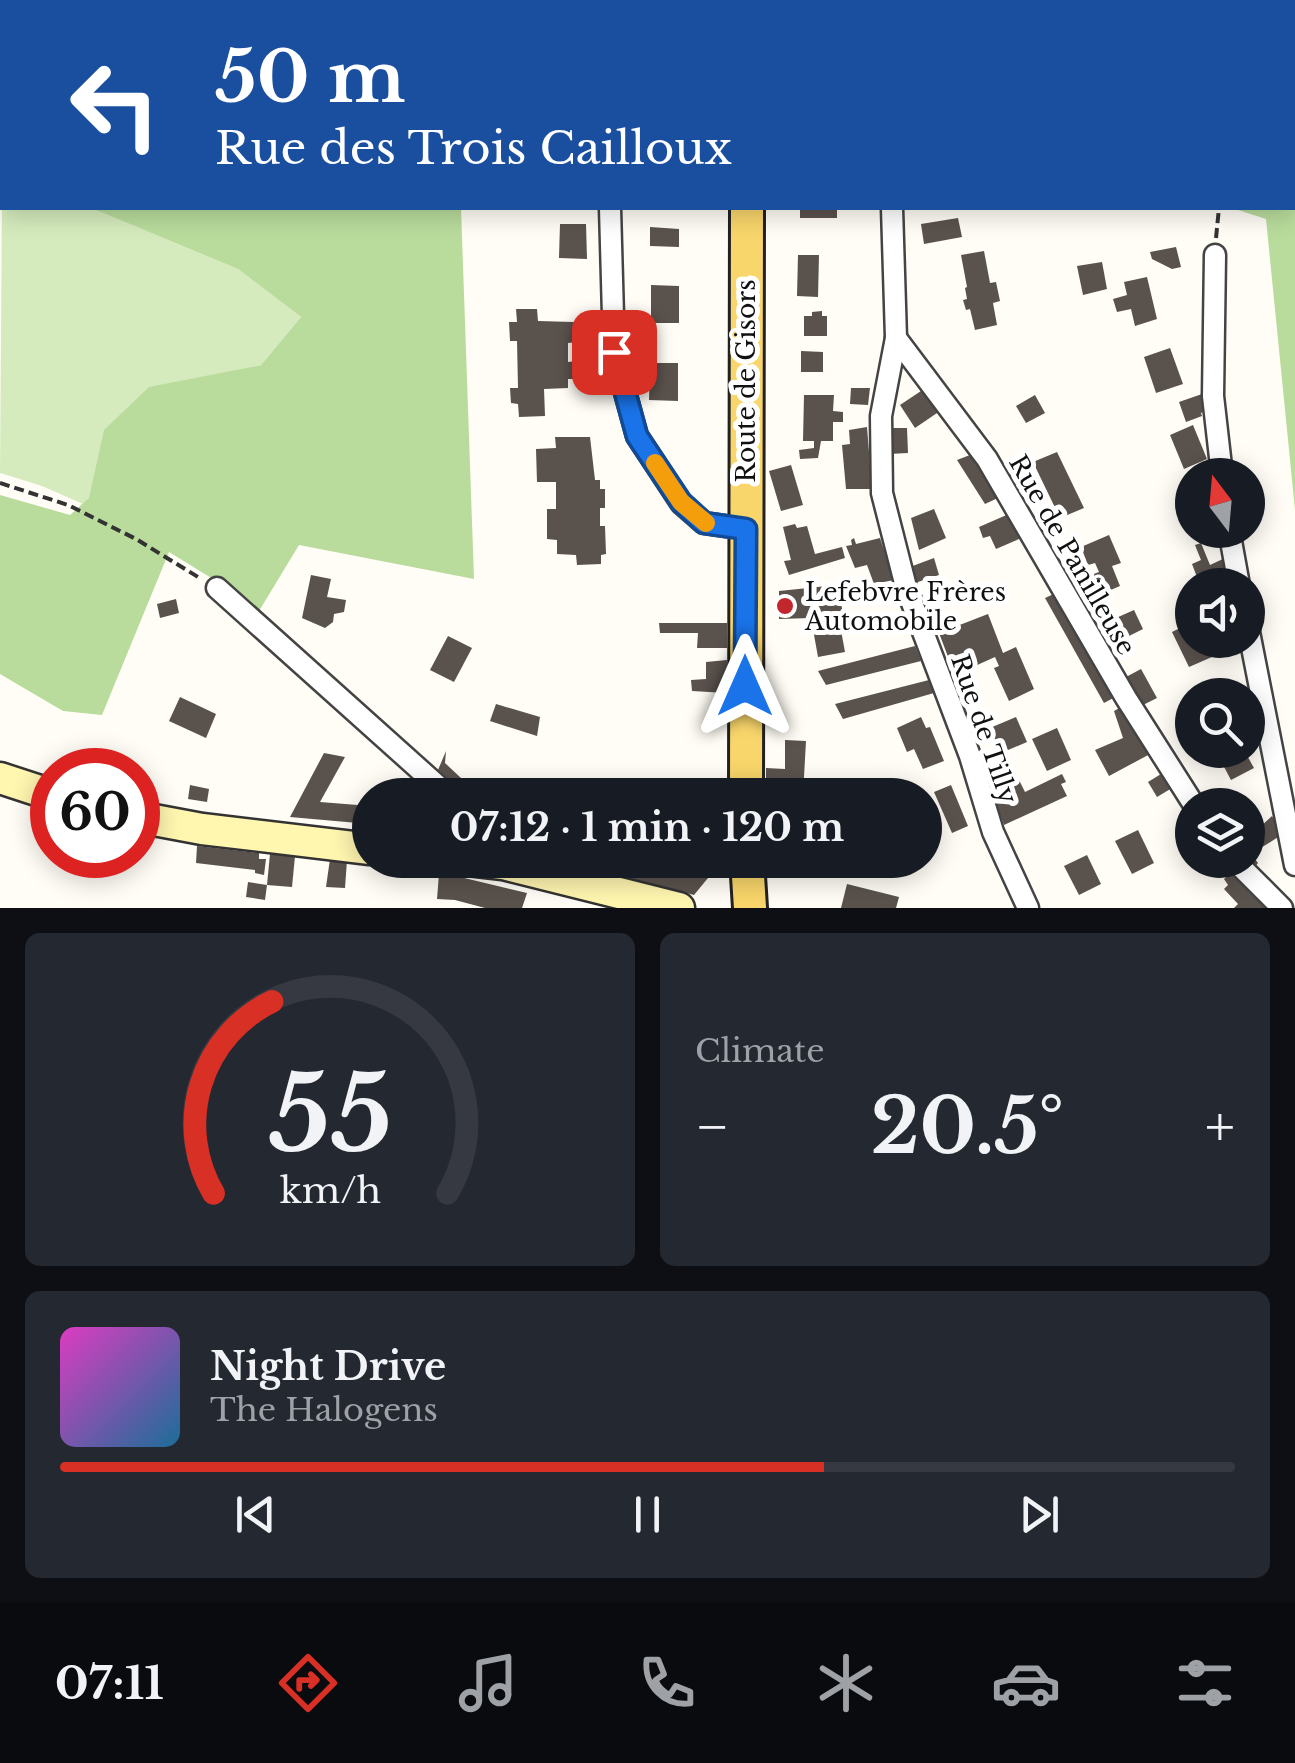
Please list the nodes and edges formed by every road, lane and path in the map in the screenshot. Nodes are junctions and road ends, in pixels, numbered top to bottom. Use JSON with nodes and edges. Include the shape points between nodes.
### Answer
{"nodes":[{"id":1,"x":610,"y":210,"type":"edge"},
{"id":2,"x":747,"y":210,"type":"edge"},
{"id":3,"x":892,"y":210,"type":"edge"},
{"id":4,"x":1219,"y":210,"type":"edge"},
{"id":5,"x":1214,"y":255,"type":"joint"},
{"id":6,"x":896,"y":338,"type":"junction"},
{"id":7,"x":1220,"y":458,"type":"edge"},
{"id":8,"x":0,"y":483,"type":"edge"},
{"id":9,"x":746,"y":529,"type":"junction"},
{"id":10,"x":216,"y":588,"type":"joint"},
{"id":11,"x":1254,"y":658,"type":"edge"},
{"id":12,"x":0,"y":778,"type":"edge"},
{"id":13,"x":429,"y":778,"type":"edge"},
{"id":14,"x":746,"y":778,"type":"edge"},
{"id":15,"x":30,"y":788,"type":"edge"},
{"id":16,"x":1183,"y":788,"type":"edge"},
{"id":17,"x":160,"y":821,"type":"edge"},
{"id":18,"x":352,"y":847,"type":"edge"},
{"id":19,"x":1295,"y":865,"type":"edge"},
{"id":20,"x":564,"y":878,"type":"edge"},
{"id":21,"x":749,"y":878,"type":"edge"},
{"id":22,"x":1252,"y":878,"type":"edge"},
{"id":23,"x":679,"y":908,"type":"edge"},
{"id":24,"x":750,"y":908,"type":"edge"},
{"id":25,"x":1028,"y":908,"type":"edge"},
{"id":26,"x":1282,"y":908,"type":"edge"}],
"edges":[{"from":1,"to":9,"type":"street","via":[[614,352],[637,436],[681,502],[704,523]]},
{"from":2,"to":9,"type":"main road","name":"Route de Gisors"},
{"from":3,"to":6,"type":"street","name":"Rue de Tilly"},
{"from":4,"to":5,"type":"path"},
{"from":5,"to":7,"type":"street","via":[[1213,396]]},
{"from":6,"to":16,"type":"street","name":"Rue de Panilleuse","via":[[987,459]]},
{"from":6,"to":25,"type":"street","name":"Rue de Tilly","via":[[880,416],[882,493],[906,587],[992,832]]},
{"from":8,"to":10,"type":"path","via":[[68,505]]},
{"from":9,"to":14,"type":"main road","name":"Route de Gisors"},
{"from":10,"to":13,"type":"street"},
{"from":11,"to":19,"type":"street"},
{"from":12,"to":15,"type":"main road"},
{"from":17,"to":18,"type":"main road"},
{"from":20,"to":23,"type":"main road"},
{"from":21,"to":24,"type":"main road"},
{"from":22,"to":26,"type":"street"}]}
